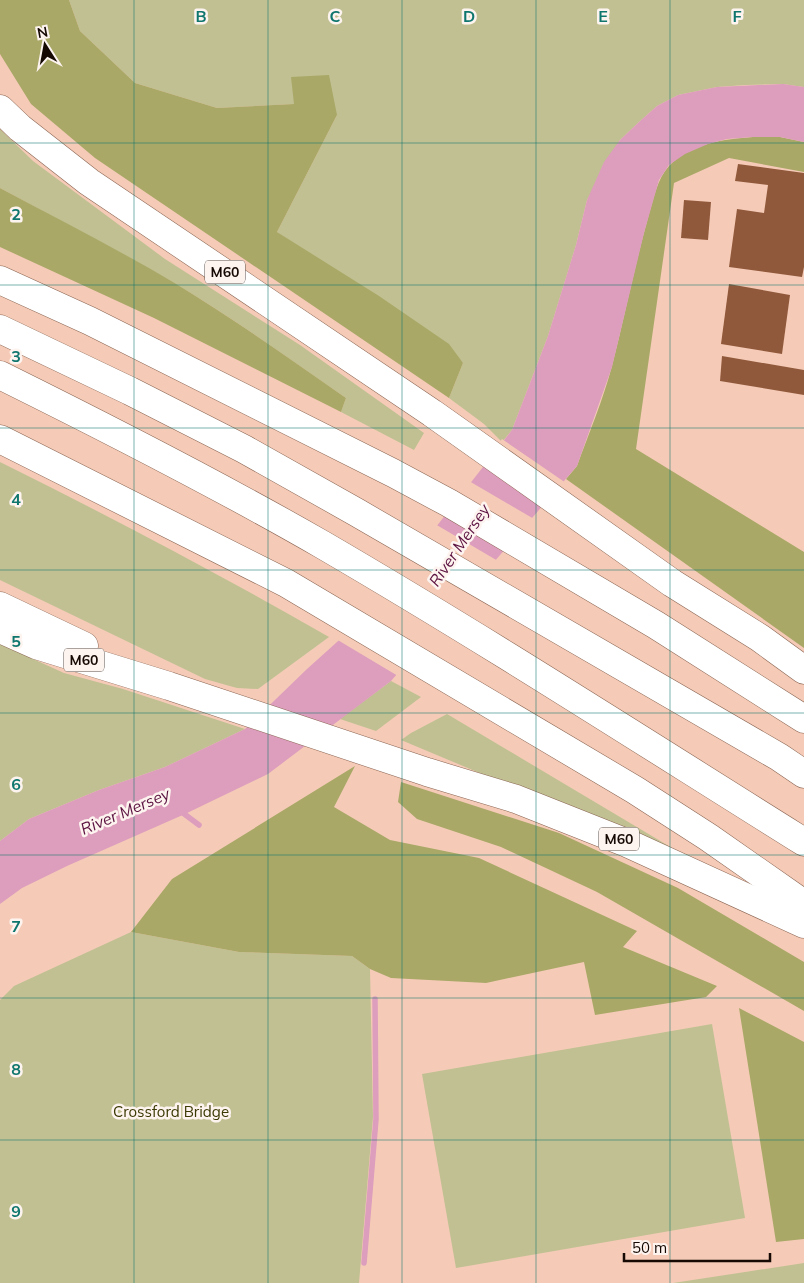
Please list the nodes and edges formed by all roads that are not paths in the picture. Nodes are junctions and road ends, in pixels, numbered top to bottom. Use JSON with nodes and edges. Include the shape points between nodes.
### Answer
{"nodes":[{"id":1,"x":0,"y":95,"type":"edge"},
{"id":2,"x":0,"y":109,"type":"edge"},
{"id":3,"x":20,"y":128,"type":"junction"},
{"id":4,"x":0,"y":280,"type":"edge"},
{"id":5,"x":0,"y":329,"type":"edge"},
{"id":6,"x":0,"y":375,"type":"edge"},
{"id":7,"x":0,"y":439,"type":"edge"},
{"id":8,"x":672,"y":583,"type":"junction"},
{"id":9,"x":0,"y":606,"type":"edge"},
{"id":10,"x":0,"y":629,"type":"edge"},
{"id":11,"x":804,"y":670,"type":"edge"},
{"id":12,"x":169,"y":686,"type":"junction"},
{"id":13,"x":804,"y":688,"type":"edge"},
{"id":14,"x":804,"y":719,"type":"edge"},
{"id":15,"x":804,"y":774,"type":"edge"},
{"id":16,"x":804,"y":842,"type":"edge"},
{"id":17,"x":804,"y":904,"type":"edge"},
{"id":18,"x":804,"y":924,"type":"edge"}],
"edges":[{"from":1,"to":3,"type":"highway","number":"M60"},
{"from":2,"to":3,"type":"highway","number":"M60"},
{"from":3,"to":8,"type":"highway","number":"M60","via":[[89,182],[432,413]]},
{"from":4,"to":14,"type":"highway","via":[[90,320],[450,503],[656,625]]},
{"from":5,"to":15,"type":"highway","via":[[244,449]]},
{"from":6,"to":16,"type":"highway","via":[[219,487],[323,545]]},
{"from":7,"to":17,"type":"highway","via":[[286,583],[635,790]]},
{"from":8,"to":11,"type":"highway","number":"M60","via":[[760,638]]},
{"from":8,"to":13,"type":"highway","number":"M60"},
{"from":9,"to":12,"type":"highway","number":"M60"},
{"from":10,"to":12,"type":"highway","number":"M60","via":[[36,645]]},
{"from":12,"to":18,"type":"highway","number":"M60","via":[[516,799],[627,842]]}]}
